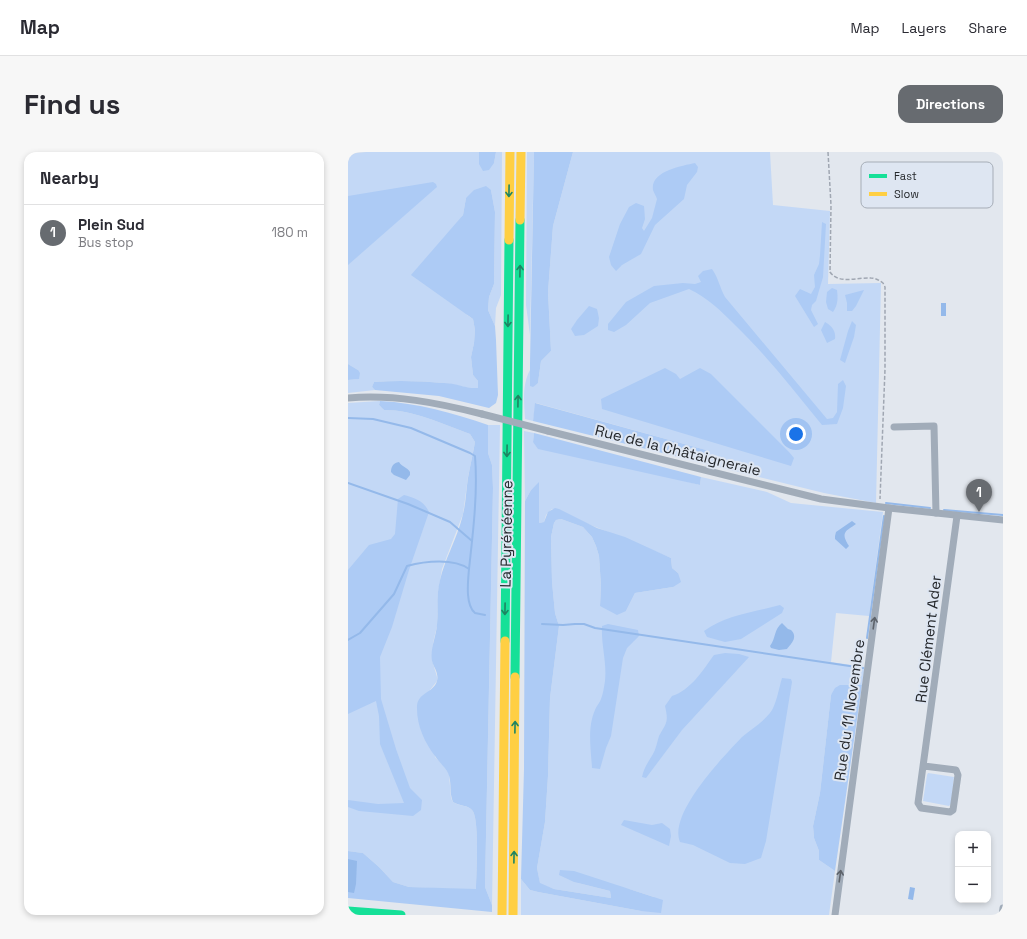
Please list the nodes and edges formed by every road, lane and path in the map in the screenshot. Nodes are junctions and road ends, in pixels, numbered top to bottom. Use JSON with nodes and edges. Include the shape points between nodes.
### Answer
{"nodes":[{"id":1,"x":510,"y":152,"type":"edge"},
{"id":2,"x":521,"y":152,"type":"edge"},
{"id":3,"x":828,"y":152,"type":"edge"},
{"id":4,"x":348,"y":398,"type":"edge"},
{"id":5,"x":894,"y":427,"type":"dead end"},
{"id":6,"x":879,"y":507,"type":"junction"},
{"id":7,"x":889,"y":508,"type":"junction"},
{"id":8,"x":936,"y":514,"type":"junction"},
{"id":9,"x":957,"y":516,"type":"junction"},
{"id":10,"x":1003,"y":520,"type":"edge"},
{"id":11,"x":924,"y":766,"type":"junction"},
{"id":12,"x":1003,"y":908,"type":"edge"},
{"id":13,"x":348,"y":911,"type":"edge"},
{"id":14,"x":401,"y":915,"type":"edge"},
{"id":15,"x":502,"y":915,"type":"edge"},
{"id":16,"x":513,"y":915,"type":"edge"},
{"id":17,"x":835,"y":915,"type":"edge"},
{"id":18,"x":1002,"y":915,"type":"edge"}],
"edges":[{"from":1,"to":15,"type":"main road","name":"La Pyrénéenne","one_way":true},
{"from":16,"to":2,"type":"main road","name":"La Pyrénéenne","one_way":true},
{"from":3,"to":6,"type":"path","via":[[831,205],[830,272],[841,279],[872,278],[883,282],[885,287],[885,369]]},
{"from":4,"to":6,"type":"street","name":"Rue de la Châtaigneraie","bridge":true,"via":[[396,398],[438,403],[821,499]]},
{"from":5,"to":8,"type":"street","via":[[934,426]]},
{"from":6,"to":7,"type":"street","name":"Rue de la Châtaigneraie"},
{"from":7,"to":8,"type":"street","name":"Rue de la Châtaigneraie"},
{"from":17,"to":7,"type":"street","name":"Rue du 11 Novembre","one_way":true},
{"from":8,"to":9,"type":"street","name":"Rue de la Châtaigneraie"},
{"from":9,"to":10,"type":"street","name":"Rue de la Châtaigneraie"},
{"from":9,"to":11,"type":"street","name":"Rue Clément Ader"},
{"from":11,"to":11,"type":"street","name":"Rue Clément Ader","via":[[918,803],[921,808],[950,812],[953,810],[958,775],[956,770]]},
{"from":12,"to":18,"type":"street"},
{"from":13,"to":14,"type":"main road"}]}
